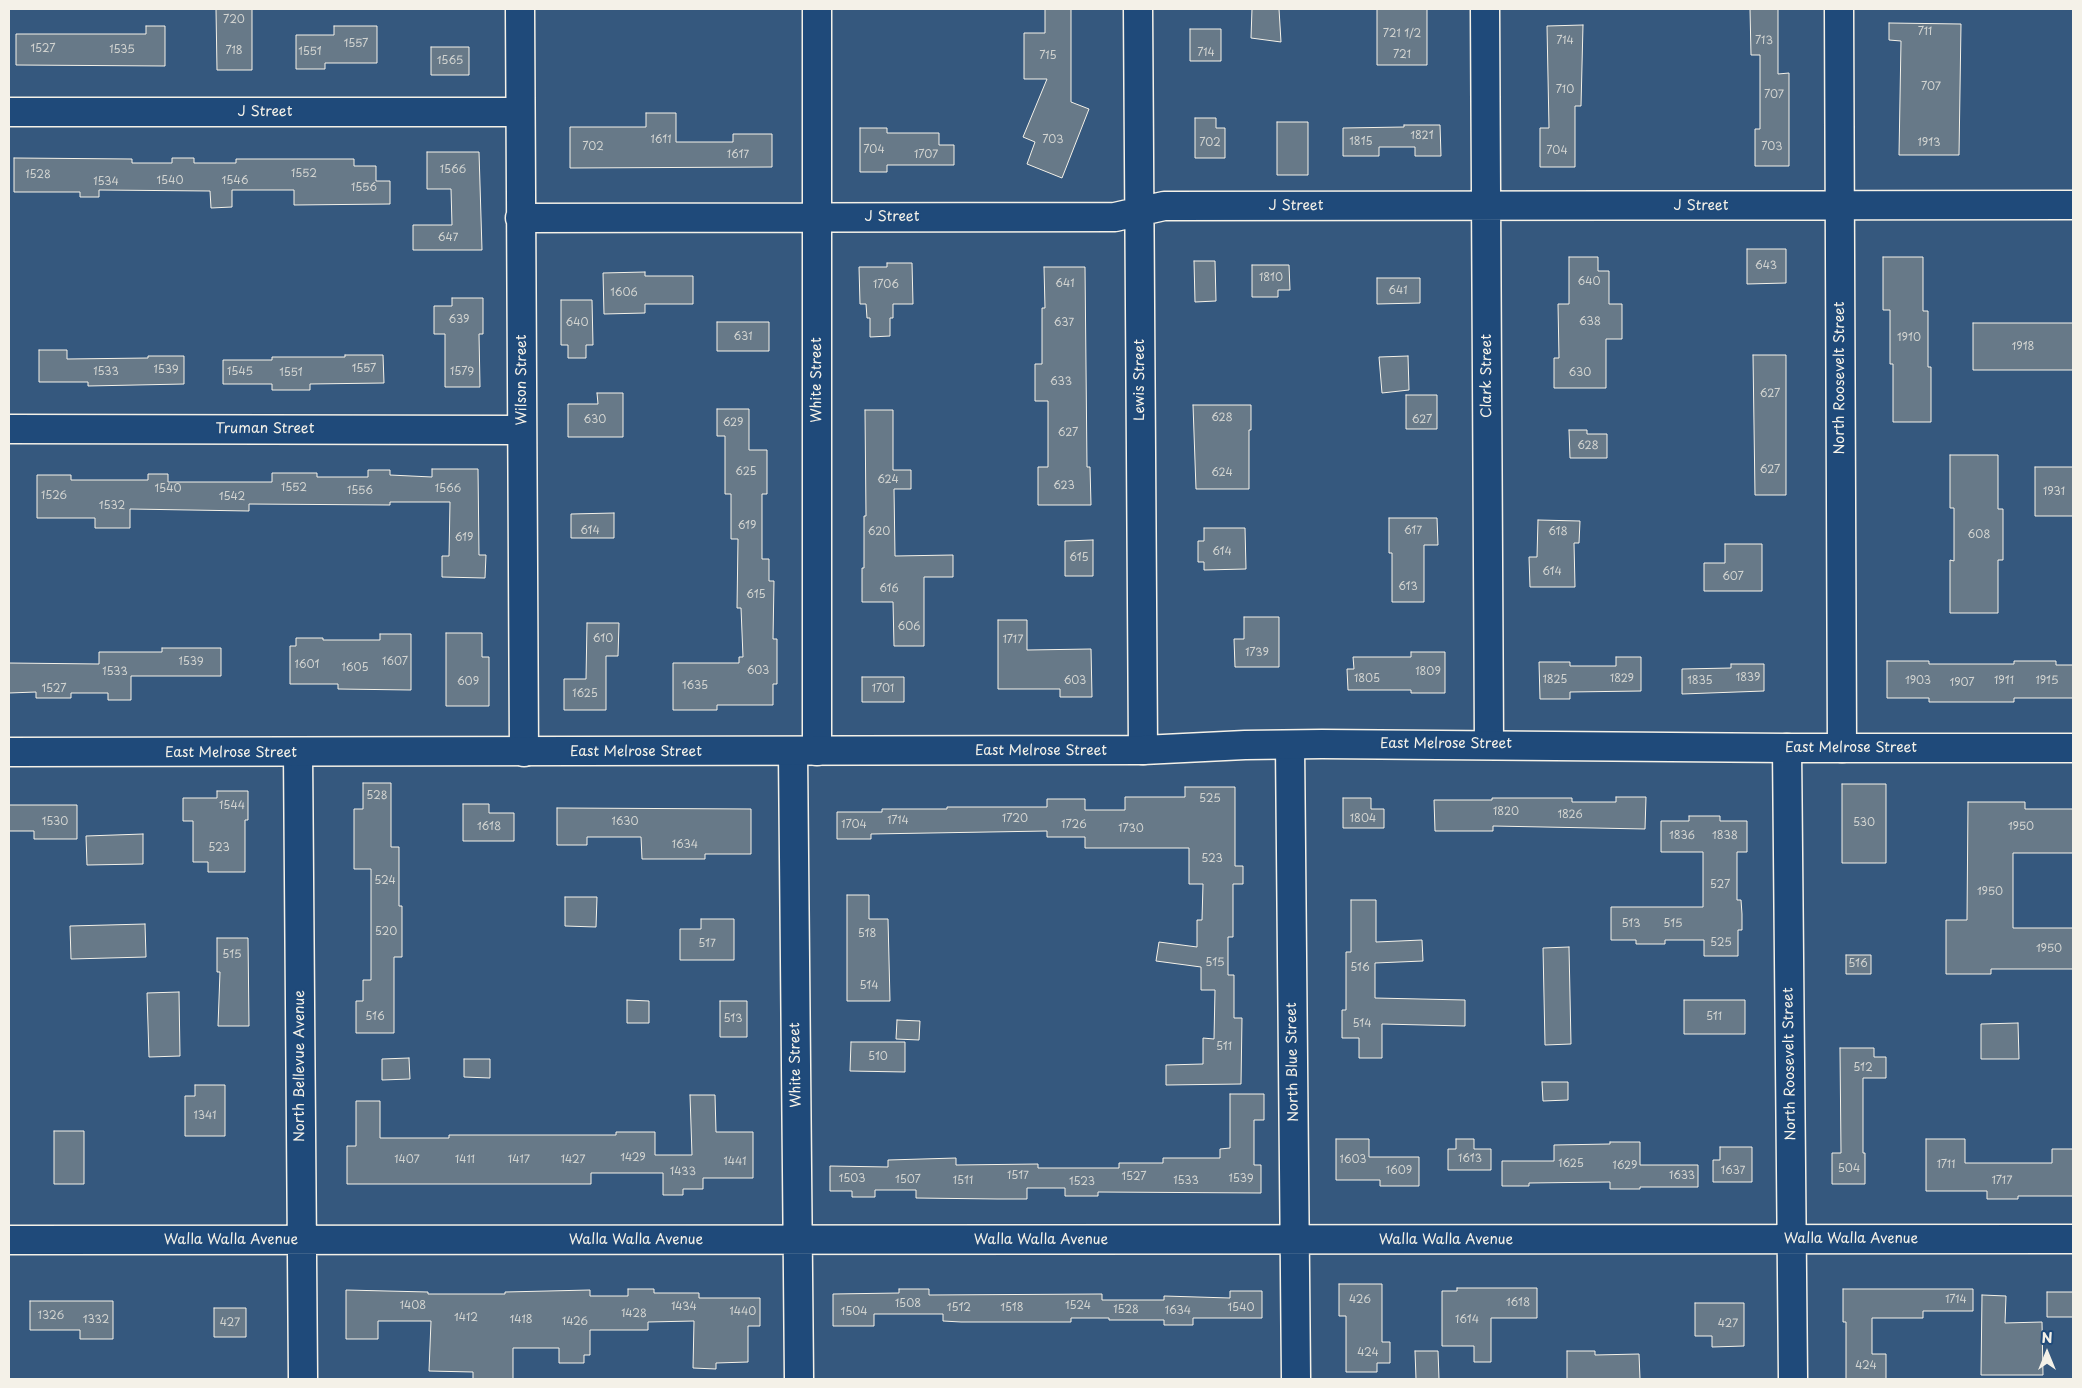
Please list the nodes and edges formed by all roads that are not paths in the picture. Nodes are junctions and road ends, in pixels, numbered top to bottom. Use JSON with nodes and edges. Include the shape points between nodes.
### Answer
{"nodes":[{"id":1,"x":520,"y":9,"type":"edge"},
{"id":2,"x":816,"y":9,"type":"edge"},
{"id":3,"x":1138,"y":9,"type":"edge"},
{"id":4,"x":1486,"y":9,"type":"edge"},
{"id":5,"x":1838,"y":9,"type":"edge"},
{"id":6,"x":9,"y":112,"type":"edge"},
{"id":7,"x":520,"y":112,"type":"junction"},
{"id":8,"x":2073,"y":205,"type":"edge"},
{"id":9,"x":1486,"y":206,"type":"junction"},
{"id":10,"x":1839,"y":206,"type":"junction"},
{"id":11,"x":1139,"y":211,"type":"junction"},
{"id":12,"x":520,"y":218,"type":"junction"},
{"id":13,"x":817,"y":218,"type":"junction"},
{"id":14,"x":9,"y":429,"type":"edge"},
{"id":15,"x":522,"y":430,"type":"junction"},
{"id":16,"x":1489,"y":744,"type":"junction"},
{"id":17,"x":1290,"y":745,"type":"junction"},
{"id":18,"x":1787,"y":748,"type":"junction"},
{"id":19,"x":1842,"y":748,"type":"junction"},
{"id":20,"x":2073,"y":748,"type":"edge"},
{"id":21,"x":1143,"y":750,"type":"junction"},
{"id":22,"x":805,"y":751,"type":"junction"},
{"id":23,"x":9,"y":752,"type":"edge"},
{"id":24,"x":524,"y":752,"type":"junction"},
{"id":25,"x":298,"y":753,"type":"junction"},
{"id":26,"x":1792,"y":1239,"type":"junction"},
{"id":27,"x":2073,"y":1239,"type":"edge"},
{"id":28,"x":9,"y":1240,"type":"edge"},
{"id":29,"x":302,"y":1240,"type":"junction"},
{"id":30,"x":798,"y":1240,"type":"junction"},
{"id":31,"x":1295,"y":1240,"type":"junction"},
{"id":32,"x":303,"y":1379,"type":"edge"},
{"id":33,"x":799,"y":1379,"type":"edge"},
{"id":34,"x":1296,"y":1379,"type":"edge"},
{"id":35,"x":1793,"y":1379,"type":"edge"}],
"edges":[{"from":1,"to":7,"type":"street","name":"Wilson Street"},
{"from":2,"to":13,"type":"street","name":"White Street"},
{"from":3,"to":11,"type":"street","name":"Lewis Street"},
{"from":4,"to":9,"type":"street","name":"Clark Street"},
{"from":5,"to":10,"type":"street","name":"North Roosevelt Street"},
{"from":6,"to":7,"type":"street","name":"J Street"},
{"from":7,"to":12,"type":"street","name":"Wilson Street"},
{"from":8,"to":10,"type":"street","name":"J Street"},
{"from":9,"to":10,"type":"street","name":"J Street"},
{"from":9,"to":11,"type":"street","name":"J Street","via":[[1164,206]]},
{"from":9,"to":16,"type":"street","name":"Clark Street"},
{"from":10,"to":19,"type":"street","name":"North Roosevelt Street"},
{"from":11,"to":13,"type":"street","name":"J Street","via":[[1115,217]]},
{"from":11,"to":21,"type":"street","name":"Lewis Street"},
{"from":12,"to":13,"type":"street","name":"J Street"},
{"from":12,"to":15,"type":"street","name":"Wilson Street"},
{"from":13,"to":22,"type":"street","name":"White Street"},
{"from":14,"to":15,"type":"street","name":"Truman Street"},
{"from":15,"to":24,"type":"street","name":"Wilson Street"},
{"from":16,"to":17,"type":"street","name":"East Melrose Street"},
{"from":16,"to":18,"type":"street","name":"East Melrose Street"},
{"from":17,"to":21,"type":"street","name":"East Melrose Street"},
{"from":17,"to":31,"type":"street","name":"North Blue Street"},
{"from":18,"to":19,"type":"street","name":"East Melrose Street"},
{"from":18,"to":26,"type":"street","name":"North Roosevelt Street"},
{"from":19,"to":20,"type":"street","name":"East Melrose Street"},
{"from":21,"to":22,"type":"street","name":"East Melrose Street"},
{"from":22,"to":24,"type":"street","name":"East Melrose Street"},
{"from":22,"to":30,"type":"street","name":"White Street"},
{"from":23,"to":25,"type":"street","name":"East Melrose Street"},
{"from":24,"to":25,"type":"street","name":"East Melrose Street"},
{"from":25,"to":29,"type":"street","name":"North Bellevue Avenue"},
{"from":26,"to":27,"type":"street","name":"Walla Walla Avenue"},
{"from":26,"to":31,"type":"street","name":"Walla Walla Avenue"},
{"from":26,"to":35,"type":"street","name":"North Roosevelt Street"},
{"from":28,"to":29,"type":"street","name":"Walla Walla Avenue"},
{"from":29,"to":30,"type":"street","name":"Walla Walla Avenue"},
{"from":29,"to":32,"type":"street","name":"North Bellevue Avenue"},
{"from":30,"to":31,"type":"street","name":"Walla Walla Avenue"},
{"from":30,"to":33,"type":"street","name":"White Street"},
{"from":31,"to":34,"type":"street","name":"North Blue Street"}]}
